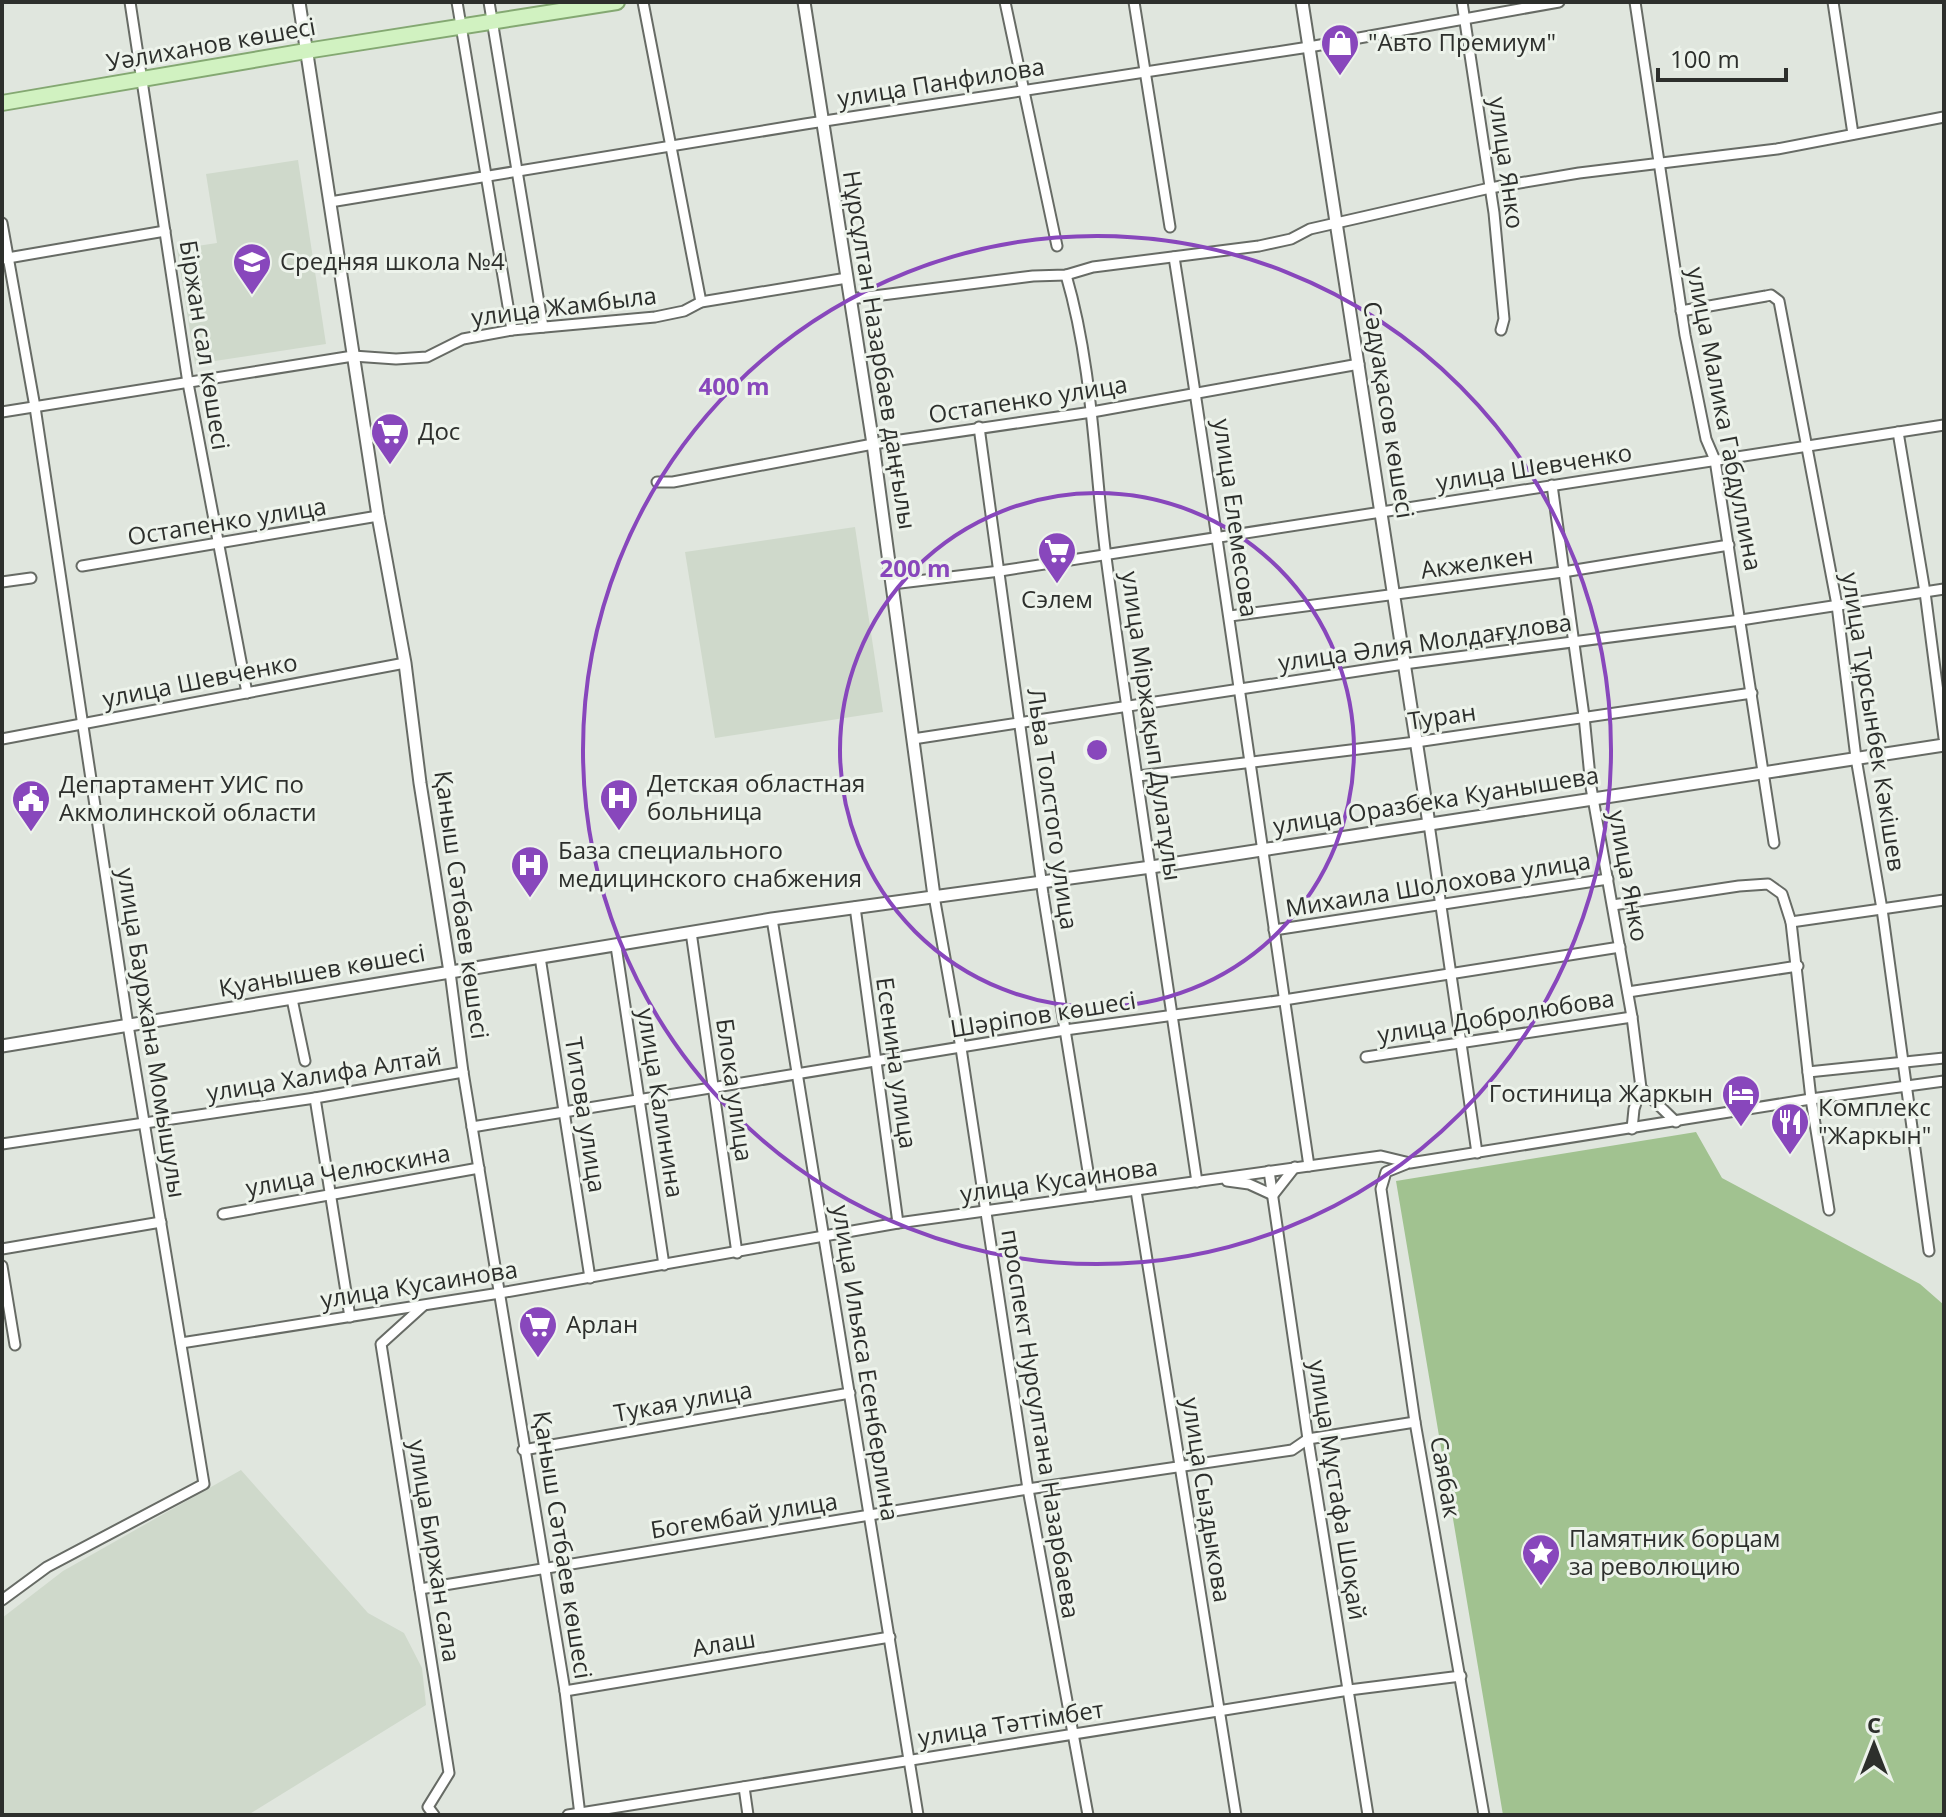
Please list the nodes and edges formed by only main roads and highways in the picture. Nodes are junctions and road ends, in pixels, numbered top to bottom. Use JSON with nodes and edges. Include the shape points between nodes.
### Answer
{"nodes":[{"id":1,"x":617,"y":2,"type":"edge"},
{"id":2,"x":2,"y":103,"type":"edge"}],
"edges":[{"from":1,"to":2,"type":"main road","name":"Уәлиханов көшесі"}]}
